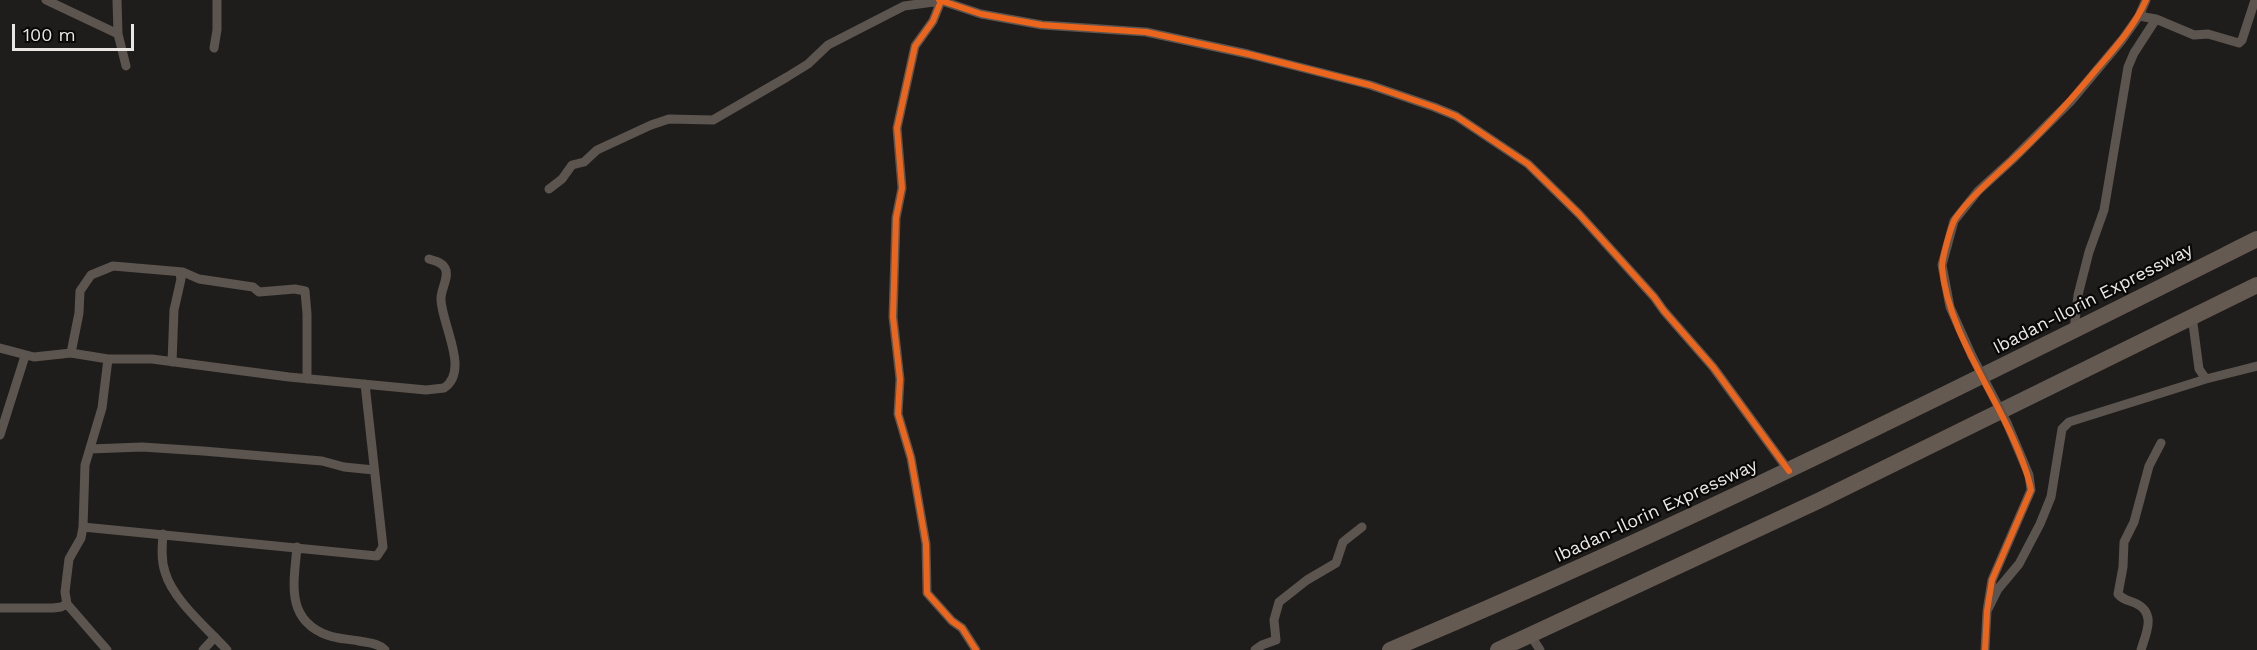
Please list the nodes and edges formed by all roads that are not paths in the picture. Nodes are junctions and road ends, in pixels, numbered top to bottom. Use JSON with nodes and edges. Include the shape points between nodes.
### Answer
{"nodes":[{"id":1,"x":46,"y":0,"type":"edge"},
{"id":2,"x":117,"y":0,"type":"edge"},
{"id":3,"x":217,"y":0,"type":"edge"},
{"id":4,"x":2146,"y":0,"type":"edge"},
{"id":5,"x":2255,"y":0,"type":"edge"},
{"id":6,"x":940,"y":1,"type":"edge"},
{"id":7,"x":2139,"y":16,"type":"junction"},
{"id":8,"x":2156,"y":19,"type":"junction"},
{"id":9,"x":118,"y":34,"type":"junction"},
{"id":10,"x":214,"y":48,"type":"dead end"},
{"id":11,"x":126,"y":66,"type":"dead end"},
{"id":12,"x":549,"y":189,"type":"dead end"},
{"id":13,"x":2257,"y":239,"type":"edge"},
{"id":14,"x":429,"y":259,"type":"dead end"},
{"id":15,"x":183,"y":272,"type":"junction"},
{"id":16,"x":2257,"y":285,"type":"edge"},
{"id":17,"x":2192,"y":316,"type":"junction"},
{"id":18,"x":2074,"y":330,"type":"junction"},
{"id":19,"x":0,"y":348,"type":"edge"},
{"id":20,"x":71,"y":353,"type":"junction"},
{"id":21,"x":25,"y":356,"type":"junction"},
{"id":22,"x":108,"y":359,"type":"junction"},
{"id":23,"x":172,"y":362,"type":"junction"},
{"id":24,"x":2257,"y":366,"type":"edge"},
{"id":25,"x":307,"y":379,"type":"junction"},
{"id":26,"x":2206,"y":379,"type":"junction"},
{"id":27,"x":365,"y":384,"type":"junction"},
{"id":28,"x":0,"y":435,"type":"edge"},
{"id":29,"x":2161,"y":443,"type":"dead end"},
{"id":30,"x":90,"y":449,"type":"junction"},
{"id":31,"x":374,"y":470,"type":"junction"},
{"id":32,"x":1789,"y":471,"type":"junction"},
{"id":33,"x":83,"y":527,"type":"junction"},
{"id":34,"x":1362,"y":527,"type":"dead end"},
{"id":35,"x":163,"y":534,"type":"junction"},
{"id":36,"x":297,"y":547,"type":"junction"},
{"id":37,"x":67,"y":604,"type":"junction"},
{"id":38,"x":0,"y":608,"type":"edge"},
{"id":39,"x":1987,"y":611,"type":"junction"},
{"id":40,"x":215,"y":637,"type":"junction"},
{"id":41,"x":1535,"y":643,"type":"edge"},
{"id":42,"x":106,"y":650,"type":"edge"},
{"id":43,"x":203,"y":650,"type":"edge"},
{"id":44,"x":227,"y":650,"type":"edge"},
{"id":45,"x":385,"y":650,"type":"edge"},
{"id":46,"x":976,"y":650,"type":"edge"},
{"id":47,"x":1255,"y":650,"type":"edge"},
{"id":48,"x":1390,"y":650,"type":"edge"},
{"id":49,"x":1497,"y":650,"type":"edge"},
{"id":50,"x":1985,"y":650,"type":"edge"},
{"id":51,"x":2141,"y":650,"type":"edge"}],
"edges":[{"from":1,"to":9,"type":"street"},
{"from":2,"to":9,"type":"street"},
{"from":3,"to":10,"type":"street"},
{"from":4,"to":7,"type":"street"},
{"from":5,"to":8,"type":"street","via":[[2239,43],[2208,34],[2194,35]]},
{"from":6,"to":12,"type":"street","via":[[904,6],[828,45],[787,77],[713,120],[669,119],[629,134],[597,150],[584,162],[572,165]]},
{"from":6,"to":32,"type":"street","via":[[981,14],[1042,25],[1146,33],[1248,54],[1370,85],[1456,116],[1528,164],[1579,214],[1713,367]]},
{"from":6,"to":46,"type":"street","via":[[933,21],[915,46],[897,128],[902,188],[896,218],[893,317],[900,379],[898,414],[926,544],[927,593],[962,628]]},
{"from":7,"to":8,"type":"street"},
{"from":7,"to":39,"type":"street","bridge":true,"via":[[2071,100],[1978,191],[1954,221],[1942,265],[1950,307],[2007,423],[2029,475],[2031,490],[1992,580]]},
{"from":8,"to":18,"type":"street","via":[[2128,67],[2104,210],[2089,252]]},
{"from":9,"to":11,"type":"street"},
{"from":13,"to":18,"type":"highway","name":"Ibadan-Ilorin Expressway"},
{"from":14,"to":27,"type":"street","via":[[440,263],[447,273],[441,302],[455,366],[452,380],[436,390]]},
{"from":15,"to":20,"type":"street","via":[[112,266],[91,275],[80,291]]},
{"from":15,"to":23,"type":"street","via":[[174,310]]},
{"from":15,"to":25,"type":"street","via":[[259,291],[305,291]]},
{"from":16,"to":17,"type":"highway"},
{"from":17,"to":26,"type":"street","via":[[2199,369]]},
{"from":17,"to":41,"type":"highway"},
{"from":18,"to":32,"type":"highway","name":"Ibadan-Ilorin Expressway"},
{"from":19,"to":21,"type":"street"},
{"from":20,"to":21,"type":"street"},
{"from":20,"to":22,"type":"street"},
{"from":21,"to":28,"type":"street"},
{"from":22,"to":23,"type":"street"},
{"from":22,"to":30,"type":"street","via":[[102,408]]},
{"from":23,"to":25,"type":"street"},
{"from":24,"to":26,"type":"street"},
{"from":25,"to":27,"type":"street"},
{"from":26,"to":39,"type":"street","via":[[2105,409],[2069,422],[2062,429],[2051,497],[2040,524]]},
{"from":27,"to":31,"type":"street"},
{"from":29,"to":51,"type":"street","via":[[2149,466],[2134,522],[2124,542],[2118,586],[2121,598],[2144,608],[2147,614],[2148,634]]},
{"from":30,"to":31,"type":"street","via":[[204,451],[322,461]]},
{"from":30,"to":33,"type":"street","via":[[85,465]]},
{"from":31,"to":36,"type":"street","via":[[381,552],[377,556]]},
{"from":32,"to":48,"type":"highway","name":"Ibadan-Ilorin Expressway","via":[[1533,590]]},
{"from":33,"to":35,"type":"street"},
{"from":33,"to":37,"type":"street","via":[[69,559]]},
{"from":34,"to":47,"type":"street","via":[[1343,542],[1336,563],[1279,602],[1274,620],[1276,640]]},
{"from":35,"to":36,"type":"street"},
{"from":35,"to":40,"type":"street","via":[[165,573],[176,595]]},
{"from":36,"to":45,"type":"street","via":[[294,600],[300,614],[328,636],[378,645]]},
{"from":37,"to":38,"type":"street","via":[[53,608]]},
{"from":37,"to":42,"type":"street"},
{"from":39,"to":50,"type":"street"},
{"from":40,"to":43,"type":"street"},
{"from":40,"to":44,"type":"street"},
{"from":41,"to":49,"type":"highway"}]}
